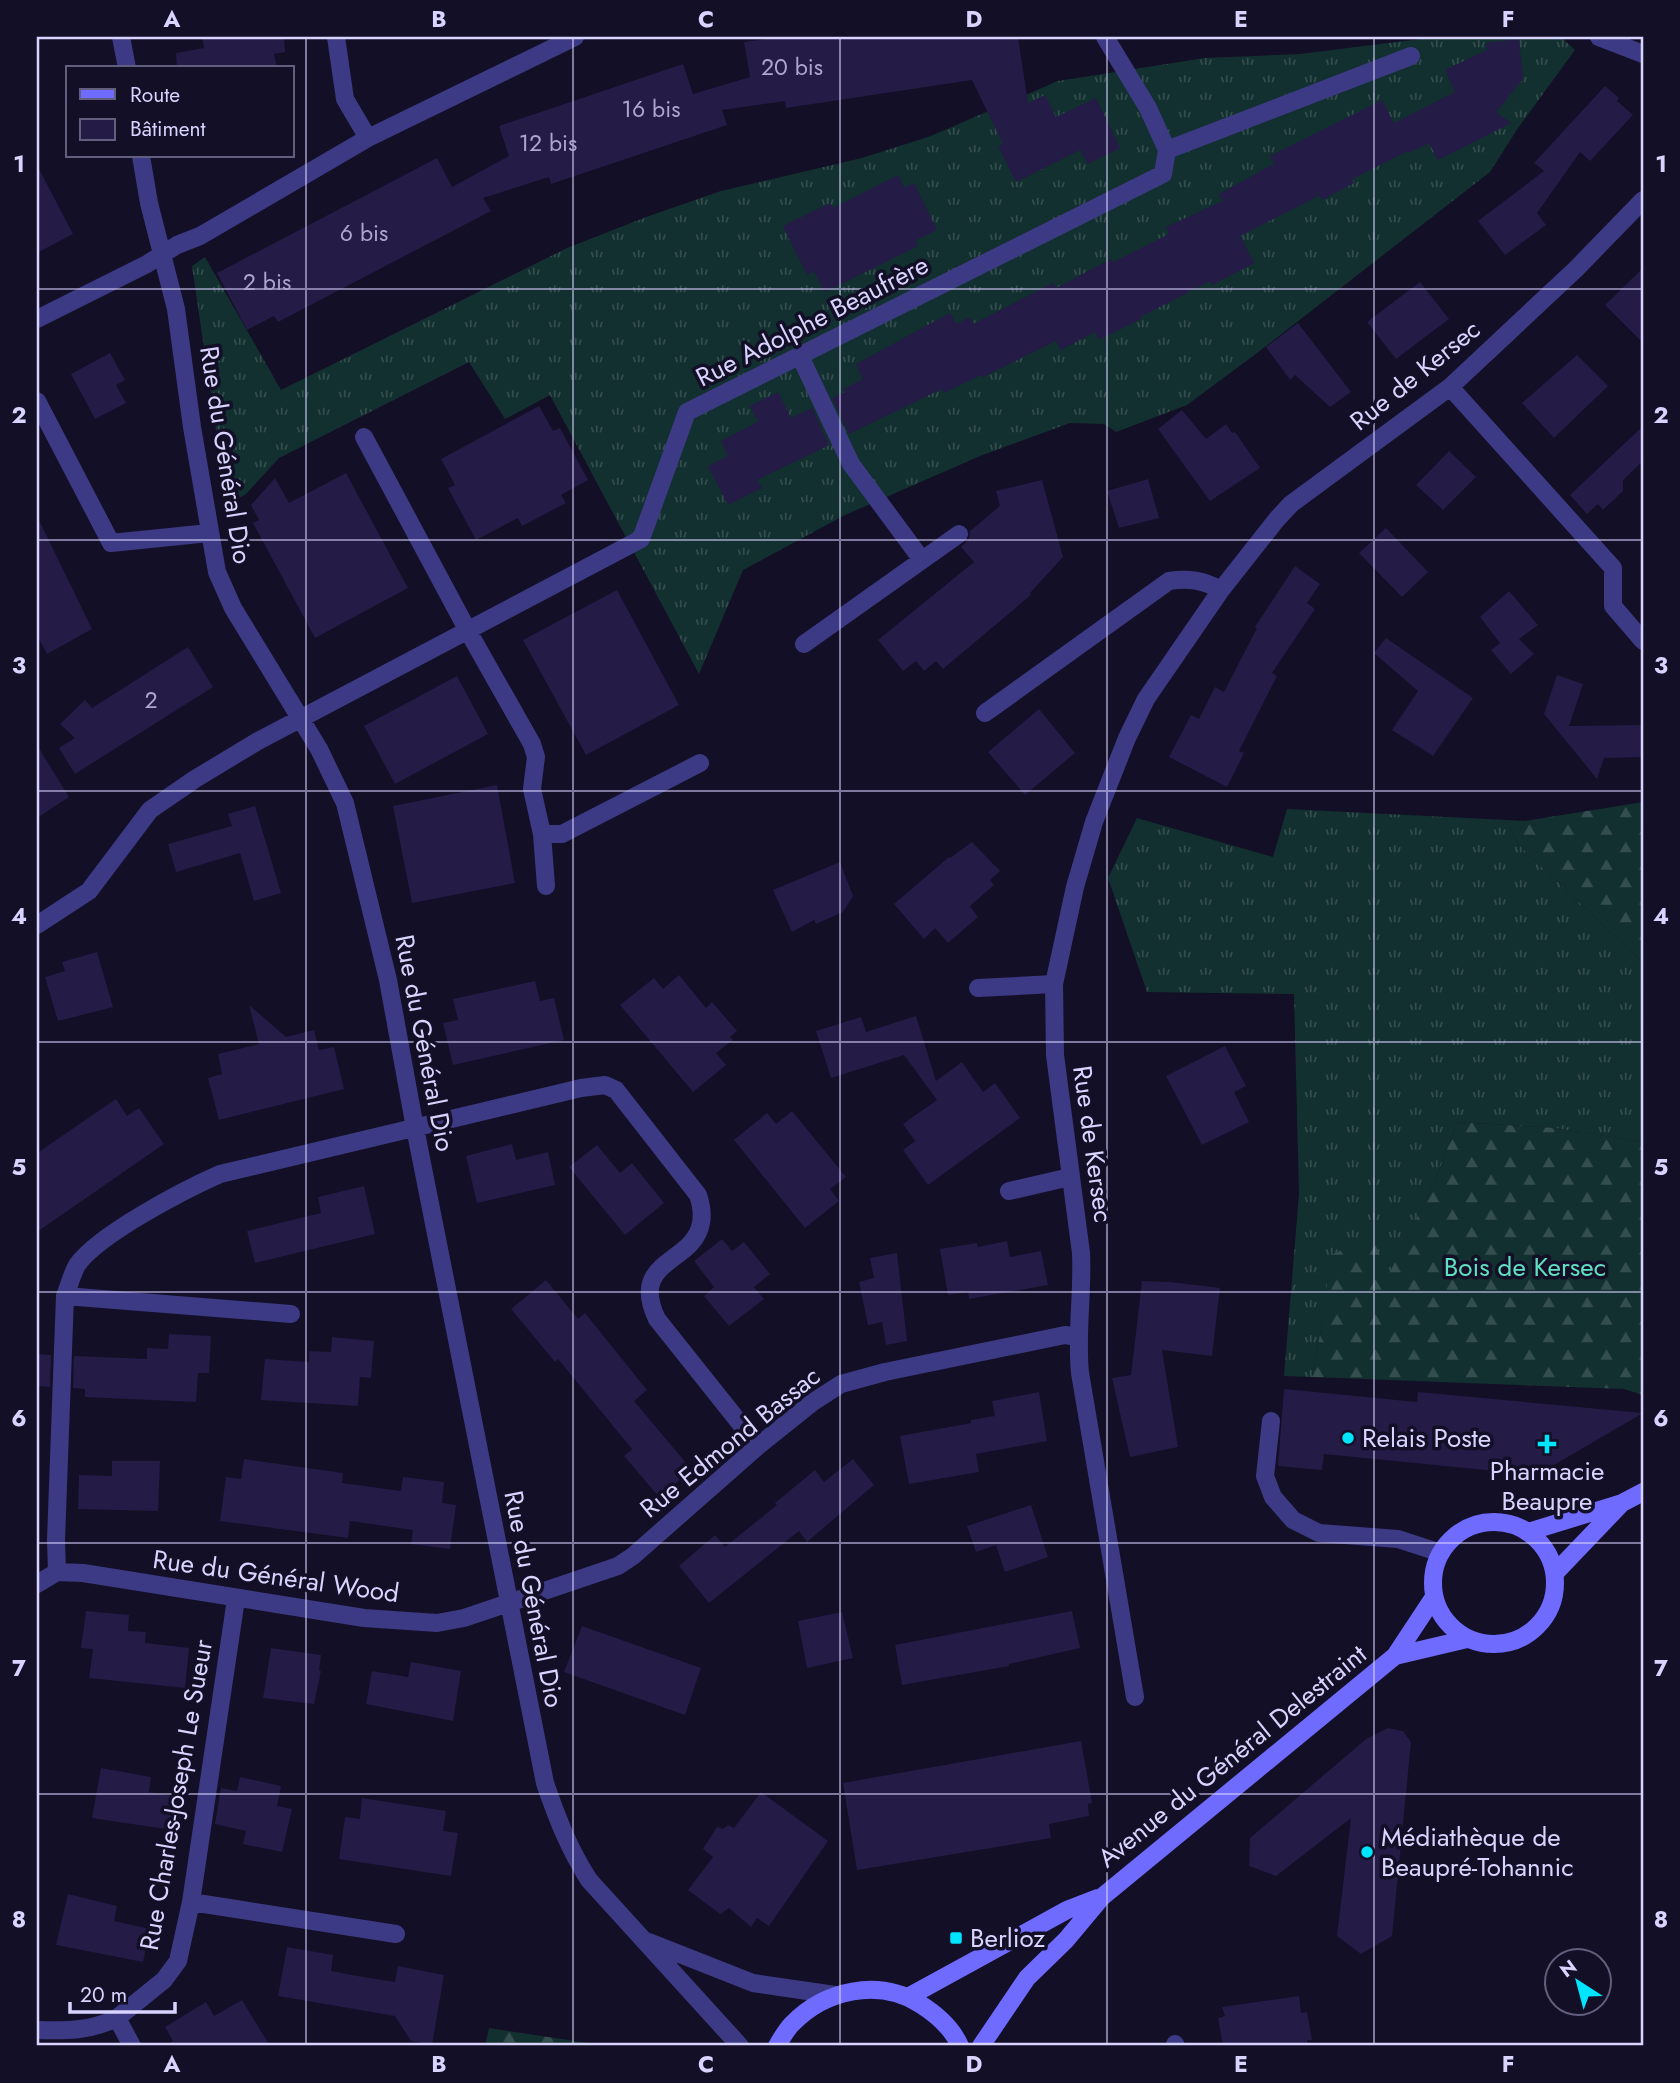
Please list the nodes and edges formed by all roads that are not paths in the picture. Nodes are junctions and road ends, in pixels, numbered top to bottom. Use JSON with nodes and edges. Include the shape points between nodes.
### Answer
{"nodes":[{"id":1,"x":121,"y":37,"type":"edge"},
{"id":2,"x":336,"y":37,"type":"edge"},
{"id":3,"x":575,"y":37,"type":"edge"},
{"id":4,"x":1105,"y":37,"type":"edge"},
{"id":5,"x":1599,"y":37,"type":"edge"},
{"id":6,"x":1643,"y":54,"type":"edge"},
{"id":7,"x":1411,"y":56,"type":"dead end"},
{"id":8,"x":127,"y":66,"type":"edge"},
{"id":9,"x":368,"y":138,"type":"junction"},
{"id":10,"x":1167,"y":150,"type":"junction"},
{"id":11,"x":141,"y":158,"type":"edge"},
{"id":12,"x":1643,"y":200,"type":"edge"},
{"id":13,"x":163,"y":254,"type":"junction"},
{"id":14,"x":37,"y":320,"type":"edge"},
{"id":15,"x":800,"y":356,"type":"junction"},
{"id":16,"x":1450,"y":387,"type":"junction"},
{"id":17,"x":37,"y":401,"type":"edge"},
{"id":18,"x":364,"y":437,"type":"dead end"},
{"id":19,"x":209,"y":533,"type":"junction"},
{"id":20,"x":959,"y":534,"type":"dead end"},
{"id":21,"x":922,"y":560,"type":"junction"},
{"id":22,"x":1221,"y":590,"type":"junction"},
{"id":23,"x":468,"y":631,"type":"junction"},
{"id":24,"x":1643,"y":640,"type":"edge"},
{"id":25,"x":804,"y":644,"type":"dead end"},
{"id":26,"x":985,"y":713,"type":"dead end"},
{"id":27,"x":300,"y":719,"type":"junction"},
{"id":28,"x":700,"y":763,"type":"dead end"},
{"id":29,"x":542,"y":834,"type":"junction"},
{"id":30,"x":546,"y":886,"type":"dead end"},
{"id":31,"x":37,"y":925,"type":"edge"},
{"id":32,"x":1054,"y":984,"type":"junction"},
{"id":33,"x":978,"y":988,"type":"dead end"},
{"id":34,"x":415,"y":1128,"type":"junction"},
{"id":35,"x":1070,"y":1177,"type":"junction"},
{"id":36,"x":1009,"y":1191,"type":"dead end"},
{"id":37,"x":65,"y":1296,"type":"junction"},
{"id":38,"x":291,"y":1314,"type":"dead end"},
{"id":39,"x":1078,"y":1337,"type":"junction"},
{"id":40,"x":1271,"y":1421,"type":"dead end"},
{"id":41,"x":758,"y":1446,"type":"junction"},
{"id":42,"x":1643,"y":1492,"type":"edge"},
{"id":43,"x":1622,"y":1503,"type":"junction"},
{"id":44,"x":1528,"y":1532,"type":"junction"},
{"id":45,"x":1441,"y":1553,"type":"junction"},
{"id":46,"x":57,"y":1572,"type":"junction"},
{"id":47,"x":1555,"y":1573,"type":"junction"},
{"id":48,"x":37,"y":1584,"type":"edge"},
{"id":49,"x":1434,"y":1597,"type":"junction"},
{"id":50,"x":236,"y":1598,"type":"junction"},
{"id":51,"x":508,"y":1603,"type":"junction"},
{"id":52,"x":1467,"y":1639,"type":"junction"},
{"id":53,"x":1395,"y":1656,"type":"junction"},
{"id":54,"x":1135,"y":1697,"type":"dead end"},
{"id":55,"x":1102,"y":1897,"type":"junction"},
{"id":56,"x":191,"y":1902,"type":"junction"},
{"id":57,"x":396,"y":1934,"type":"dead end"},
{"id":58,"x":645,"y":1941,"type":"junction"},
{"id":59,"x":835,"y":1995,"type":"junction"},
{"id":60,"x":908,"y":1997,"type":"junction"},
{"id":61,"x":117,"y":2018,"type":"junction"},
{"id":62,"x":37,"y":2030,"type":"edge"},
{"id":63,"x":132,"y":2046,"type":"edge"},
{"id":64,"x":740,"y":2046,"type":"edge"},
{"id":65,"x":777,"y":2046,"type":"edge"},
{"id":66,"x":960,"y":2046,"type":"edge"},
{"id":67,"x":981,"y":2046,"type":"edge"}],
"edges":[{"from":1,"to":8,"type":"street"},
{"from":2,"to":9,"type":"street","via":[[345,99]]},
{"from":3,"to":9,"type":"street"},
{"from":4,"to":10,"type":"street","via":[[1148,108]]},
{"from":5,"to":6,"type":"street"},
{"from":7,"to":10,"type":"street"},
{"from":9,"to":13,"type":"street"},
{"from":10,"to":15,"type":"street","name":"Rue Adolphe Beaufrère","via":[[1163,174]]},
{"from":11,"to":13,"type":"street","name":"Rue du Général Dio"},
{"from":12,"to":16,"type":"street","name":"Rue de Kersec"},
{"from":13,"to":14,"type":"street"},
{"from":13,"to":19,"type":"street","name":"Rue du Général Dio","via":[[176,309]]},
{"from":15,"to":21,"type":"street","via":[[851,464]]},
{"from":15,"to":23,"type":"street","name":"Rue Adolphe Beaufrère","via":[[687,412],[640,540]]},
{"from":16,"to":22,"type":"street","name":"Rue de Kersec","via":[[1291,504]]},
{"from":16,"to":24,"type":"street","via":[[1613,568],[1614,606]]},
{"from":17,"to":19,"type":"street","via":[[111,543]]},
{"from":18,"to":23,"type":"street"},
{"from":19,"to":27,"type":"street","name":"Rue du Général Dio","via":[[217,572],[233,608]]},
{"from":20,"to":21,"type":"street"},
{"from":21,"to":25,"type":"street"},
{"from":22,"to":26,"type":"street","via":[[1190,578],[1169,581]]},
{"from":22,"to":32,"type":"street","name":"Rue de Kersec","via":[[1146,699],[1127,738],[1094,822]]},
{"from":23,"to":27,"type":"street","name":"Rue Adolphe Beaufrère"},
{"from":23,"to":29,"type":"street","via":[[532,744],[536,757],[532,789]]},
{"from":27,"to":31,"type":"street","name":"Rue Adolphe Beaufrère","via":[[150,810],[89,891]]},
{"from":27,"to":34,"type":"street","name":"Rue du Général Dio","via":[[345,803],[388,980]]},
{"from":28,"to":29,"type":"street","via":[[562,834]]},
{"from":29,"to":30,"type":"street"},
{"from":32,"to":33,"type":"street"},
{"from":32,"to":35,"type":"street","name":"Rue de Kersec","via":[[1055,1055]]},
{"from":34,"to":37,"type":"street","via":[[220,1174],[198,1184],[91,1250],[76,1266]]},
{"from":34,"to":41,"type":"street","via":[[581,1088],[605,1085],[616,1090],[698,1195],[702,1209],[696,1237],[650,1284],[651,1307]]},
{"from":34,"to":51,"type":"street","name":"Rue du Général Dio"},
{"from":35,"to":36,"type":"street"},
{"from":35,"to":39,"type":"street","name":"Rue de Kersec","via":[[1082,1265]]},
{"from":37,"to":38,"type":"street"},
{"from":37,"to":46,"type":"street"},
{"from":39,"to":41,"type":"street","name":"Rue Edmond Bassac","via":[[1065,1335],[857,1378],[813,1402]]},
{"from":39,"to":54,"type":"street","name":"Rue de Kersec","via":[[1080,1373]]},
{"from":40,"to":45,"type":"street","via":[[1265,1476],[1273,1497],[1293,1520],[1319,1533],[1398,1539]]},
{"from":41,"to":51,"type":"street","name":"Rue Edmond Bassac","via":[[618,1566]]},
{"from":42,"to":43,"type":"street"},
{"from":43,"to":44,"type":"street"},
{"from":43,"to":47,"type":"street"},
{"from":44,"to":45,"type":"street","via":[[1488,1522],[1461,1531]]},
{"from":44,"to":47,"type":"street","via":[[1550,1557]]},
{"from":45,"to":49,"type":"street","via":[[1433,1580]]},
{"from":46,"to":48,"type":"street"},
{"from":46,"to":50,"type":"street","name":"Rue du Général Wood"},
{"from":47,"to":52,"type":"street","via":[[1550,1608],[1540,1625],[1523,1638],[1504,1644]]},
{"from":49,"to":52,"type":"street","via":[[1441,1614]]},
{"from":49,"to":53,"type":"street","name":"Avenue du Général Delestraint"},
{"from":50,"to":51,"type":"street","name":"Rue du Général Wood","via":[[416,1623],[464,1618]]},
{"from":50,"to":56,"type":"street","name":"Rue Charles-Joseph Le Sueur"},
{"from":51,"to":58,"type":"street","name":"Rue du Général Dio","via":[[545,1783],[561,1830],[589,1880]]},
{"from":52,"to":53,"type":"street","name":"Avenue du Général Delestraint"},
{"from":53,"to":55,"type":"street","name":"Avenue du Général Delestraint"},
{"from":55,"to":60,"type":"street","name":"Avenue du Général Delestraint","via":[[1067,1910]]},
{"from":55,"to":67,"type":"street","name":"Avenue du Général Delestraint","via":[[1027,1978]]},
{"from":56,"to":57,"type":"street"},
{"from":56,"to":61,"type":"street","name":"Rue Charles-Joseph Le Sueur","via":[[178,1961],[164,1980]]},
{"from":58,"to":59,"type":"street","name":"Rue du Général Dio","via":[[753,1983]]},
{"from":58,"to":64,"type":"street","name":"Rue du Général Dio"},
{"from":59,"to":60,"type":"street","via":[[884,1990]]},
{"from":59,"to":65,"type":"street","via":[[790,2025]]},
{"from":60,"to":66,"type":"street","via":[[936,2014]]},
{"from":61,"to":62,"type":"street","name":"Rue Charles-Joseph Le Sueur","via":[[80,2031]]},
{"from":61,"to":63,"type":"street"}]}
